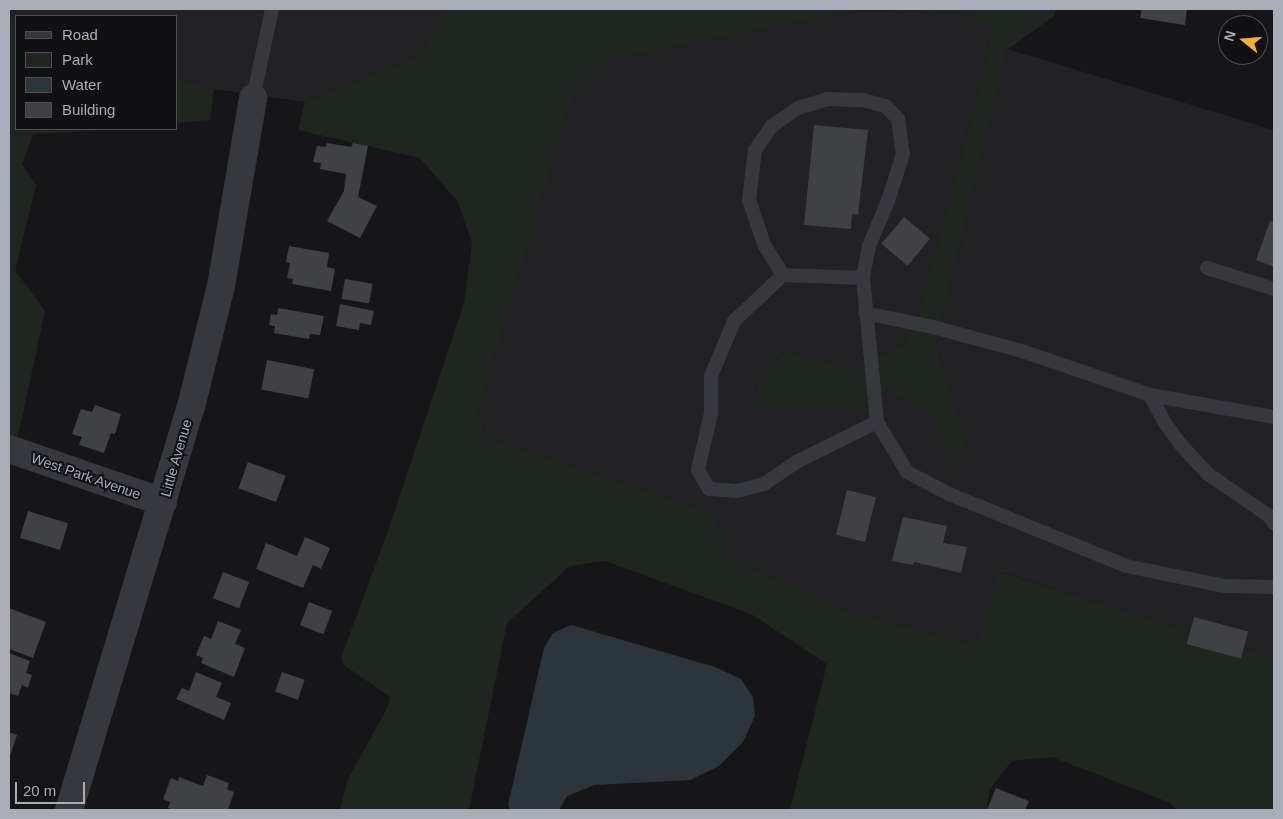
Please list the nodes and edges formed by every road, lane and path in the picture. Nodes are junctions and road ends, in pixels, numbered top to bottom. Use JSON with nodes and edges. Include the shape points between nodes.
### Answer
{"nodes":[{"id":1,"x":272,"y":9,"type":"edge"},
{"id":2,"x":253,"y":98,"type":"joint"},
{"id":3,"x":1208,"y":268,"type":"dead end"},
{"id":4,"x":783,"y":275,"type":"junction"},
{"id":5,"x":863,"y":278,"type":"junction"},
{"id":6,"x":1274,"y":289,"type":"edge"},
{"id":7,"x":865,"y":313,"type":"junction"},
{"id":8,"x":1150,"y":395,"type":"junction"},
{"id":9,"x":1274,"y":417,"type":"edge"},
{"id":10,"x":877,"y":422,"type":"junction"},
{"id":11,"x":9,"y":449,"type":"edge"},
{"id":12,"x":163,"y":502,"type":"junction"},
{"id":13,"x":1274,"y":523,"type":"edge"},
{"id":14,"x":1274,"y":588,"type":"edge"},
{"id":15,"x":69,"y":810,"type":"edge"}],
"edges":[{"from":1,"to":2,"type":"lane"},
{"from":2,"to":12,"type":"street","name":"Little Avenue","via":[[221,286]]},
{"from":3,"to":6,"type":"lane"},
{"from":4,"to":5,"type":"lane"},
{"from":4,"to":5,"type":"lane","via":[[764,244],[748,200],[754,150],[772,126],[798,108],[827,99],[863,100],[886,106],[898,119],[903,154],[888,201],[868,246]]},
{"from":4,"to":10,"type":"lane","via":[[734,321],[711,376],[711,413],[698,470],[709,489],[737,491],[764,484],[798,461]]},
{"from":5,"to":7,"type":"lane"},
{"from":7,"to":8,"type":"lane","via":[[933,327],[1016,350]]},
{"from":7,"to":10,"type":"lane"},
{"from":8,"to":9,"type":"lane"},
{"from":8,"to":13,"type":"lane","via":[[1175,438],[1208,474],[1270,516]]},
{"from":10,"to":14,"type":"lane","via":[[907,472],[958,498],[1126,566],[1224,586]]},
{"from":11,"to":12,"type":"street","name":"West Park Avenue"},
{"from":12,"to":15,"type":"street","name":"Little Avenue"}]}
